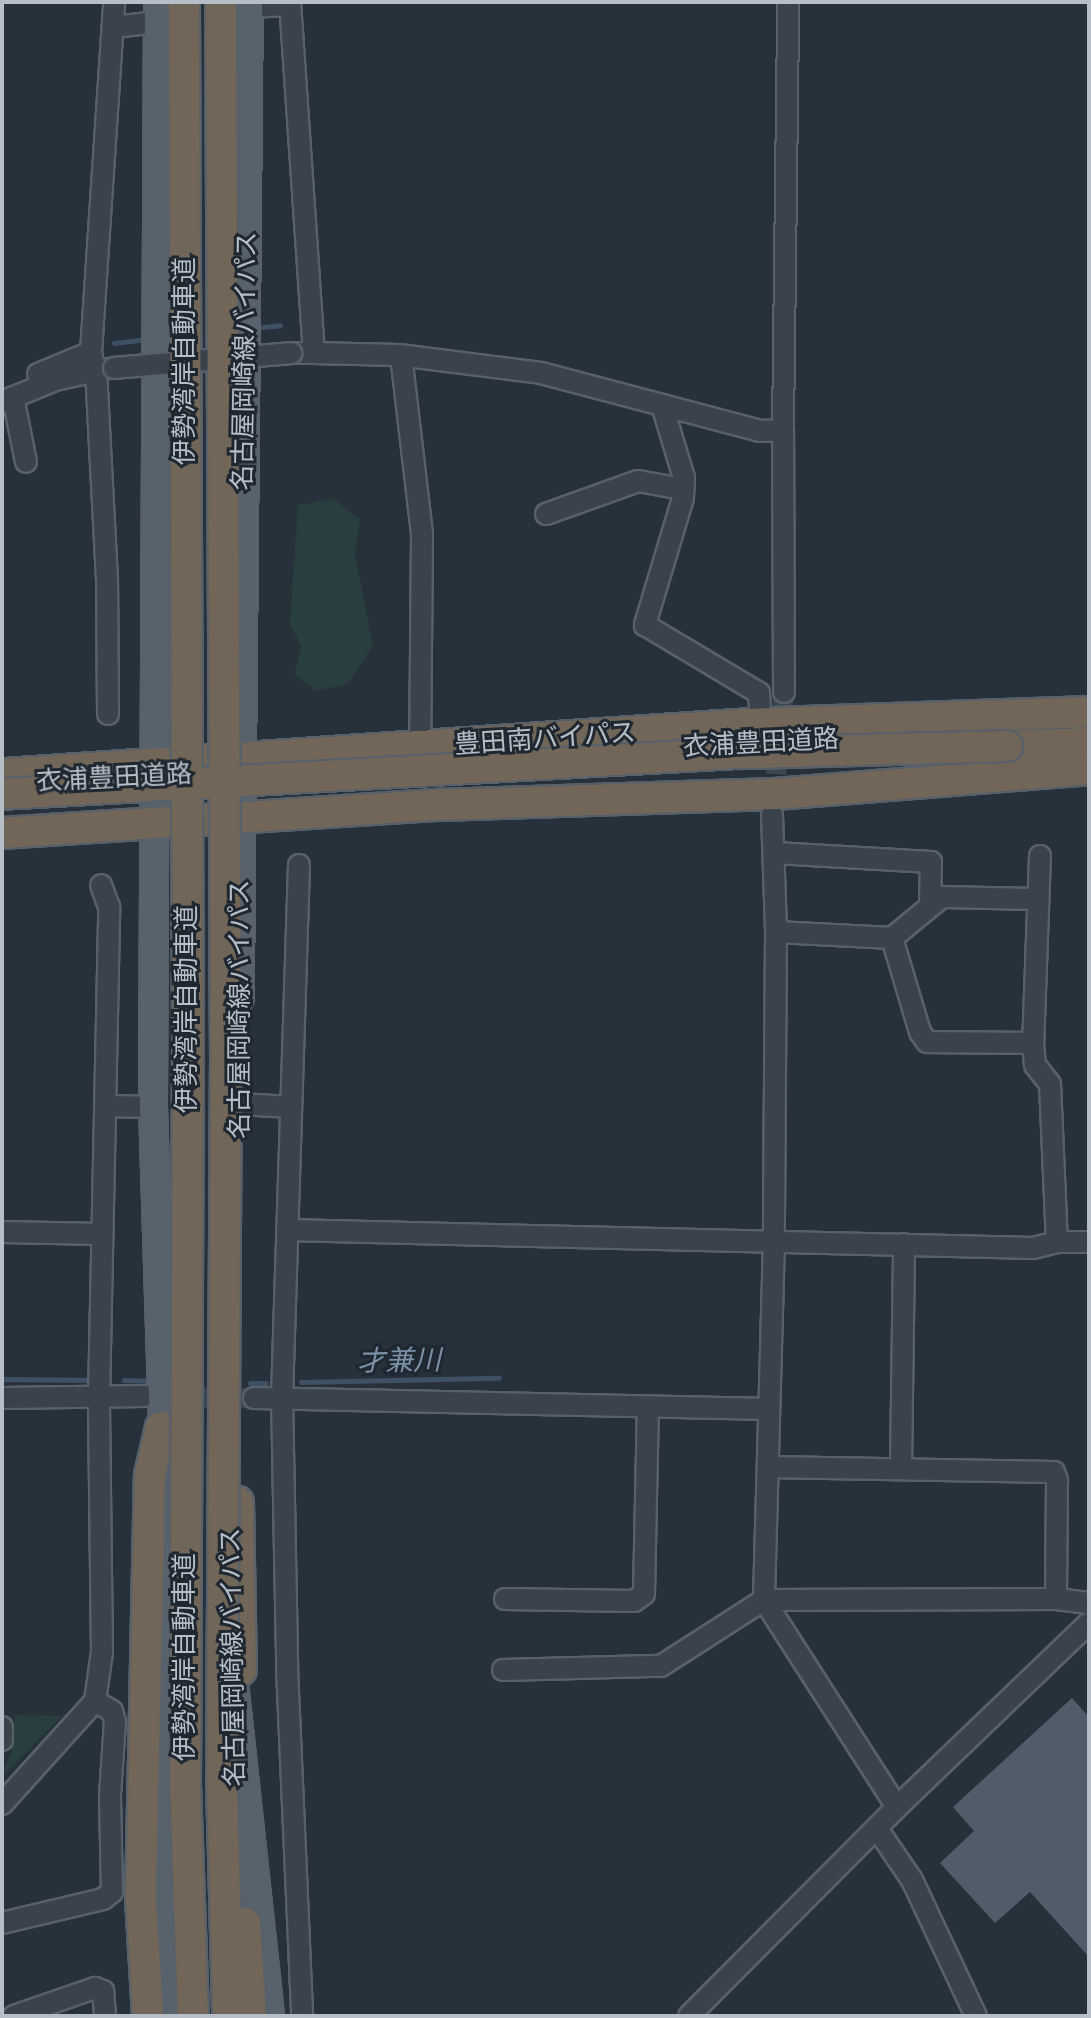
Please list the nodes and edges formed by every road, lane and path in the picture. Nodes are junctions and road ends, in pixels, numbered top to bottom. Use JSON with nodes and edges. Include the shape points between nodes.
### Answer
{"nodes":[{"id":1,"x":114,"y":2,"type":"edge"},
{"id":2,"x":184,"y":2,"type":"edge"},
{"id":3,"x":788,"y":2,"type":"edge"},
{"id":4,"x":240,"y":4,"type":"edge"},
{"id":5,"x":290,"y":4,"type":"edge"},
{"id":6,"x":158,"y":12,"type":"edge"},
{"id":7,"x":114,"y":27,"type":"junction"},
{"id":8,"x":312,"y":353,"type":"junction"},
{"id":9,"x":401,"y":355,"type":"junction"},
{"id":10,"x":99,"y":364,"type":"junction"},
{"id":11,"x":6,"y":397,"type":"edge"},
{"id":12,"x":662,"y":405,"type":"junction"},
{"id":13,"x":783,"y":430,"type":"junction"},
{"id":14,"x":26,"y":462,"type":"dead end"},
{"id":15,"x":683,"y":489,"type":"junction"},
{"id":16,"x":546,"y":514,"type":"dead end"},
{"id":17,"x":784,"y":692,"type":"tunnel mouth"},
{"id":18,"x":1089,"y":712,"type":"edge"},
{"id":19,"x":108,"y":714,"type":"dead end"},
{"id":20,"x":761,"y":723,"type":"junction"},
{"id":21,"x":1089,"y":730,"type":"edge"},
{"id":22,"x":1006,"y":740,"type":"junction"},
{"id":23,"x":1089,"y":743,"type":"edge"},
{"id":24,"x":420,"y":748,"type":"junction"},
{"id":25,"x":242,"y":759,"type":"junction"},
{"id":26,"x":155,"y":765,"type":"junction"},
{"id":27,"x":1089,"y":769,"type":"edge"},
{"id":28,"x":2,"y":774,"type":"edge"},
{"id":29,"x":2,"y":785,"type":"edge"},
{"id":30,"x":2,"y":794,"type":"edge"},
{"id":31,"x":772,"y":815,"type":"tunnel mouth"},
{"id":32,"x":242,"y":818,"type":"junction"},
{"id":33,"x":155,"y":823,"type":"junction"},
{"id":34,"x":2,"y":833,"type":"edge"},
{"id":35,"x":775,"y":853,"type":"junction"},
{"id":36,"x":1040,"y":856,"type":"dead end"},
{"id":37,"x":299,"y":865,"type":"dead end"},
{"id":38,"x":101,"y":885,"type":"dead end"},
{"id":39,"x":1036,"y":899,"type":"junction"},
{"id":40,"x":930,"y":906,"type":"junction"},
{"id":41,"x":776,"y":932,"type":"junction"},
{"id":42,"x":892,"y":938,"type":"junction"},
{"id":43,"x":1033,"y":1043,"type":"junction"},
{"id":44,"x":240,"y":1104,"type":"junction"},
{"id":45,"x":106,"y":1106,"type":"junction"},
{"id":46,"x":153,"y":1107,"type":"junction"},
{"id":47,"x":291,"y":1107,"type":"junction"},
{"id":48,"x":287,"y":1230,"type":"junction"},
{"id":49,"x":2,"y":1232,"type":"edge"},
{"id":50,"x":102,"y":1234,"type":"junction"},
{"id":51,"x":774,"y":1241,"type":"junction"},
{"id":52,"x":1057,"y":1242,"type":"junction"},
{"id":53,"x":1089,"y":1242,"type":"edge"},
{"id":54,"x":904,"y":1244,"type":"junction"},
{"id":55,"x":145,"y":1396,"type":"dead end"},
{"id":56,"x":282,"y":1396,"type":"junction"},
{"id":57,"x":2,"y":1398,"type":"edge"},
{"id":58,"x":99,"y":1398,"type":"junction"},
{"id":59,"x":246,"y":1405,"type":"junction"},
{"id":60,"x":648,"y":1407,"type":"junction"},
{"id":61,"x":769,"y":1409,"type":"junction"},
{"id":62,"x":161,"y":1427,"type":"joint"},
{"id":63,"x":768,"y":1467,"type":"junction"},
{"id":64,"x":901,"y":1468,"type":"junction"},
{"id":65,"x":505,"y":1599,"type":"dead end"},
{"id":66,"x":1056,"y":1599,"type":"junction"},
{"id":67,"x":764,"y":1600,"type":"junction"},
{"id":68,"x":1089,"y":1603,"type":"edge"},
{"id":69,"x":1089,"y":1623,"type":"edge"},
{"id":70,"x":155,"y":1650,"type":"junction"},
{"id":71,"x":236,"y":1662,"type":"junction"},
{"id":72,"x":503,"y":1670,"type":"dead end"},
{"id":73,"x":95,"y":1701,"type":"junction"},
{"id":74,"x":2,"y":1727,"type":"edge"},
{"id":75,"x":2,"y":1740,"type":"edge"},
{"id":76,"x":2,"y":1804,"type":"edge"},
{"id":77,"x":897,"y":1807,"type":"junction"},
{"id":78,"x":878,"y":1830,"type":"junction"},
{"id":79,"x":2,"y":1923,"type":"edge"},
{"id":80,"x":14,"y":2016,"type":"edge"},
{"id":81,"x":105,"y":2016,"type":"edge"},
{"id":82,"x":148,"y":2016,"type":"edge"},
{"id":83,"x":161,"y":2016,"type":"edge"},
{"id":84,"x":175,"y":2016,"type":"edge"},
{"id":85,"x":193,"y":2016,"type":"edge"},
{"id":86,"x":228,"y":2016,"type":"edge"},
{"id":87,"x":240,"y":2016,"type":"edge"},
{"id":88,"x":251,"y":2016,"type":"edge"},
{"id":89,"x":270,"y":2016,"type":"edge"},
{"id":90,"x":302,"y":2016,"type":"edge"},
{"id":91,"x":689,"y":2016,"type":"edge"},
{"id":92,"x":976,"y":2016,"type":"edge"}],
"edges":[{"from":1,"to":7,"type":"street"},
{"from":2,"to":85,"type":"highway","name":"伊勢湾岸自動車道","bridge":true,"via":[[185,1785]]},
{"from":3,"to":13,"type":"street"},
{"from":4,"to":5,"type":"street"},
{"from":4,"to":25,"type":"main road","name":"名古屋岡崎線バイパス"},
{"from":4,"to":86,"type":"highway","name":"伊勢湾岸自動車道","bridge":true,"via":[[226,1055],[222,1782]]},
{"from":5,"to":8,"type":"street"},
{"from":6,"to":7,"type":"street"},
{"from":6,"to":26,"type":"main road"},
{"from":7,"to":10,"type":"street"},
{"from":8,"to":9,"type":"street"},
{"from":8,"to":10,"type":"street","bridge":true},
{"from":9,"to":12,"type":"street","via":[[541,373]]},
{"from":9,"to":24,"type":"street","via":[[422,535]]},
{"from":10,"to":11,"type":"street"},
{"from":10,"to":19,"type":"street"},
{"from":11,"to":14,"type":"street"},
{"from":12,"to":13,"type":"street","via":[[760,431]]},
{"from":12,"to":15,"type":"street"},
{"from":13,"to":17,"type":"street"},
{"from":15,"to":16,"type":"street","via":[[638,481]]},
{"from":15,"to":20,"type":"street","via":[[645,625],[759,693]]},
{"from":18,"to":20,"type":"highway","name":"豊田南バイパス"},
{"from":20,"to":24,"type":"highway","name":"豊田南バイパス"},
{"from":21,"to":22,"type":"highway","name":"衣浦豊田道路"},
{"from":22,"to":23,"type":"highway","name":"衣浦豊田道路"},
{"from":22,"to":29,"type":"highway","name":"衣浦豊田道路","bridge":true,"via":[[741,743]]},
{"from":22,"to":30,"type":"highway","name":"衣浦豊田道路","bridge":true},
{"from":24,"to":25,"type":"highway","name":"豊田南バイパス"},
{"from":25,"to":26,"type":"highway","name":"豊田南バイパス"},
{"from":25,"to":32,"type":"main road","name":"名古屋岡崎線バイパス"},
{"from":26,"to":28,"type":"highway","name":"豊田南バイパス"},
{"from":26,"to":33,"type":"main road"},
{"from":27,"to":32,"type":"highway","via":[[774,794],[439,805]]},
{"from":31,"to":35,"type":"street"},
{"from":32,"to":33,"type":"highway"},
{"from":32,"to":44,"type":"main road","name":"名古屋岡崎線バイパス"},
{"from":33,"to":34,"type":"highway"},
{"from":33,"to":46,"type":"main road"},
{"from":35,"to":40,"type":"street","via":[[931,862]]},
{"from":35,"to":41,"type":"street"},
{"from":36,"to":39,"type":"street"},
{"from":37,"to":47,"type":"street"},
{"from":38,"to":45,"type":"street","via":[[109,907]]},
{"from":39,"to":40,"type":"street","via":[[942,897]]},
{"from":39,"to":43,"type":"street"},
{"from":40,"to":42,"type":"street"},
{"from":41,"to":42,"type":"street"},
{"from":41,"to":51,"type":"street"},
{"from":42,"to":43,"type":"street","via":[[927,1042]]},
{"from":43,"to":52,"type":"street","via":[[1035,1065],[1050,1084]]},
{"from":44,"to":47,"type":"street"},
{"from":44,"to":59,"type":"main road","name":"名古屋岡崎線バイパス"},
{"from":45,"to":46,"type":"street"},
{"from":45,"to":50,"type":"street"},
{"from":46,"to":62,"type":"main road"},
{"from":47,"to":48,"type":"street"},
{"from":48,"to":51,"type":"street"},
{"from":48,"to":56,"type":"street"},
{"from":49,"to":50,"type":"street"},
{"from":50,"to":58,"type":"street"},
{"from":51,"to":54,"type":"street"},
{"from":51,"to":61,"type":"street"},
{"from":52,"to":53,"type":"street"},
{"from":52,"to":54,"type":"street","via":[[1033,1248]]},
{"from":54,"to":64,"type":"street"},
{"from":55,"to":58,"type":"street"},
{"from":56,"to":59,"type":"street"},
{"from":56,"to":60,"type":"street"},
{"from":56,"to":90,"type":"street"},
{"from":57,"to":58,"type":"street"},
{"from":58,"to":73,"type":"street","via":[[102,1652]]},
{"from":59,"to":71,"type":"highway"},
{"from":60,"to":61,"type":"street"},
{"from":60,"to":65,"type":"street","via":[[644,1594],[634,1601]]},
{"from":61,"to":63,"type":"street"},
{"from":62,"to":70,"type":"highway","via":[[150,1475]]},
{"from":63,"to":64,"type":"street"},
{"from":63,"to":67,"type":"street"},
{"from":64,"to":66,"type":"street","via":[[1054,1472]]},
{"from":66,"to":67,"type":"street"},
{"from":66,"to":68,"type":"street"},
{"from":67,"to":72,"type":"street","via":[[661,1666]]},
{"from":67,"to":77,"type":"street"},
{"from":69,"to":77,"type":"street"},
{"from":70,"to":82,"type":"highway","via":[[141,1899]]},
{"from":70,"to":83,"type":"main road","via":[[150,1821]]},
{"from":70,"to":84,"type":"main road"},
{"from":71,"to":87,"type":"main road","name":"名古屋岡崎線バイパス"},
{"from":71,"to":88,"type":"highway","bridge":true},
{"from":71,"to":89,"type":"main road"},
{"from":73,"to":76,"type":"street"},
{"from":73,"to":79,"type":"street","via":[[112,1711],[115,1722],[112,1892],[103,1899]]},
{"from":74,"to":75,"type":"street"},
{"from":77,"to":78,"type":"street"},
{"from":78,"to":91,"type":"street"},
{"from":78,"to":92,"type":"street","via":[[912,1880]]},
{"from":80,"to":81,"type":"street","via":[[95,1988],[103,1991]]}]}
